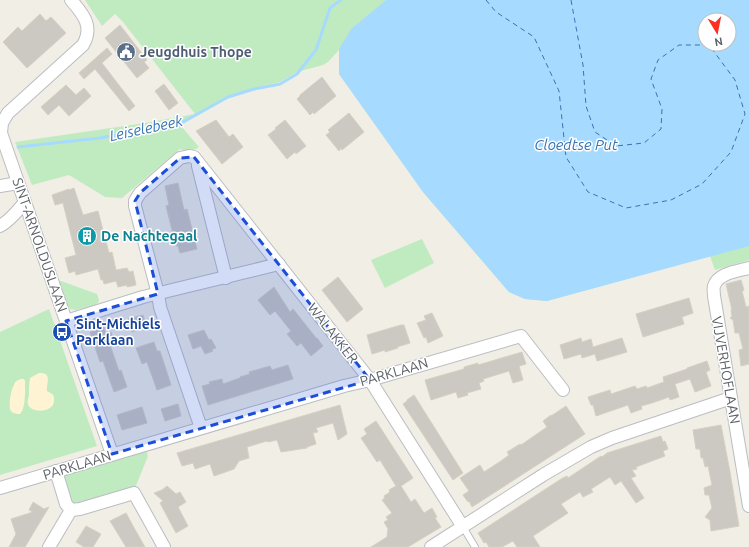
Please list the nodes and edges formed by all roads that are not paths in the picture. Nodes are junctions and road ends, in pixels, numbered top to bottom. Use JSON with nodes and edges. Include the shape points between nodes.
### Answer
{"nodes":[{"id":1,"x":71,"y":0,"type":"edge"},
{"id":2,"x":197,"y":161,"type":"junction"},
{"id":3,"x":18,"y":183,"type":"junction"},
{"id":4,"x":0,"y":186,"type":"edge"},
{"id":5,"x":25,"y":202,"type":"junction"},
{"id":6,"x":0,"y":226,"type":"edge"},
{"id":7,"x":279,"y":264,"type":"junction"},
{"id":8,"x":749,"y":268,"type":"edge"},
{"id":9,"x":226,"y":278,"type":"junction"},
{"id":10,"x":158,"y":294,"type":"junction"},
{"id":11,"x":66,"y":321,"type":"junction"},
{"id":12,"x":370,"y":380,"type":"junction"},
{"id":13,"x":563,"y":390,"type":"dead end"},
{"id":14,"x":731,"y":398,"type":"junction"},
{"id":15,"x":201,"y":428,"type":"junction"},
{"id":16,"x":112,"y":454,"type":"junction"},
{"id":17,"x":56,"y":471,"type":"junction"},
{"id":18,"x":0,"y":488,"type":"edge"},
{"id":19,"x":749,"y":506,"type":"edge"},
{"id":20,"x":71,"y":510,"type":"junction"},
{"id":21,"x":462,"y":527,"type":"junction"},
{"id":22,"x":49,"y":547,"type":"edge"},
{"id":23,"x":164,"y":547,"type":"edge"},
{"id":24,"x":431,"y":547,"type":"edge"},
{"id":25,"x":475,"y":547,"type":"edge"}],
"edges":[{"from":1,"to":3,"type":"street","name":"SINT-ARNOLDUSLAAN","via":[[87,24],[87,38],[8,113],[2,123],[1,133]]},
{"from":2,"to":7,"type":"street","name":"WALAKKER"},
{"from":2,"to":9,"type":"street"},
{"from":2,"to":10,"type":"street","via":[[189,156],[180,158],[140,193],[135,201]]},
{"from":3,"to":4,"type":"street"},
{"from":3,"to":5,"type":"street","name":"SINT-ARNOLDUSLAAN"},
{"from":5,"to":6,"type":"street"},
{"from":5,"to":11,"type":"street","name":"SINT-ARNOLDUSLAAN"},
{"from":7,"to":9,"type":"street"},
{"from":7,"to":12,"type":"street","name":"WALAKKER"},
{"from":8,"to":14,"type":"street","name":"VIJVERHOFLAAN","via":[[726,274],[713,287]]},
{"from":9,"to":10,"type":"street"},
{"from":10,"to":11,"type":"street"},
{"from":10,"to":15,"type":"street","via":[[160,307]]},
{"from":11,"to":16,"type":"street","name":"SINT-ARNOLDUSLAAN"},
{"from":12,"to":13,"type":"street","name":"PARKLAAN","via":[[521,336]]},
{"from":12,"to":15,"type":"street","name":"PARKLAAN"},
{"from":12,"to":21,"type":"street","name":"WALAKKER"},
{"from":14,"to":19,"type":"street","name":"VIJVERHOFLAAN"},
{"from":14,"to":21,"type":"street","via":[[591,447]]},
{"from":15,"to":16,"type":"street","name":"PARKLAAN"},
{"from":16,"to":17,"type":"street","name":"PARKLAAN"},
{"from":17,"to":18,"type":"street","name":"PARKLAAN"},
{"from":17,"to":20,"type":"street","via":[[66,504]]},
{"from":20,"to":22,"type":"street"},
{"from":20,"to":23,"type":"street","via":[[134,493]]},
{"from":21,"to":24,"type":"street"},
{"from":21,"to":25,"type":"lane"}]}
